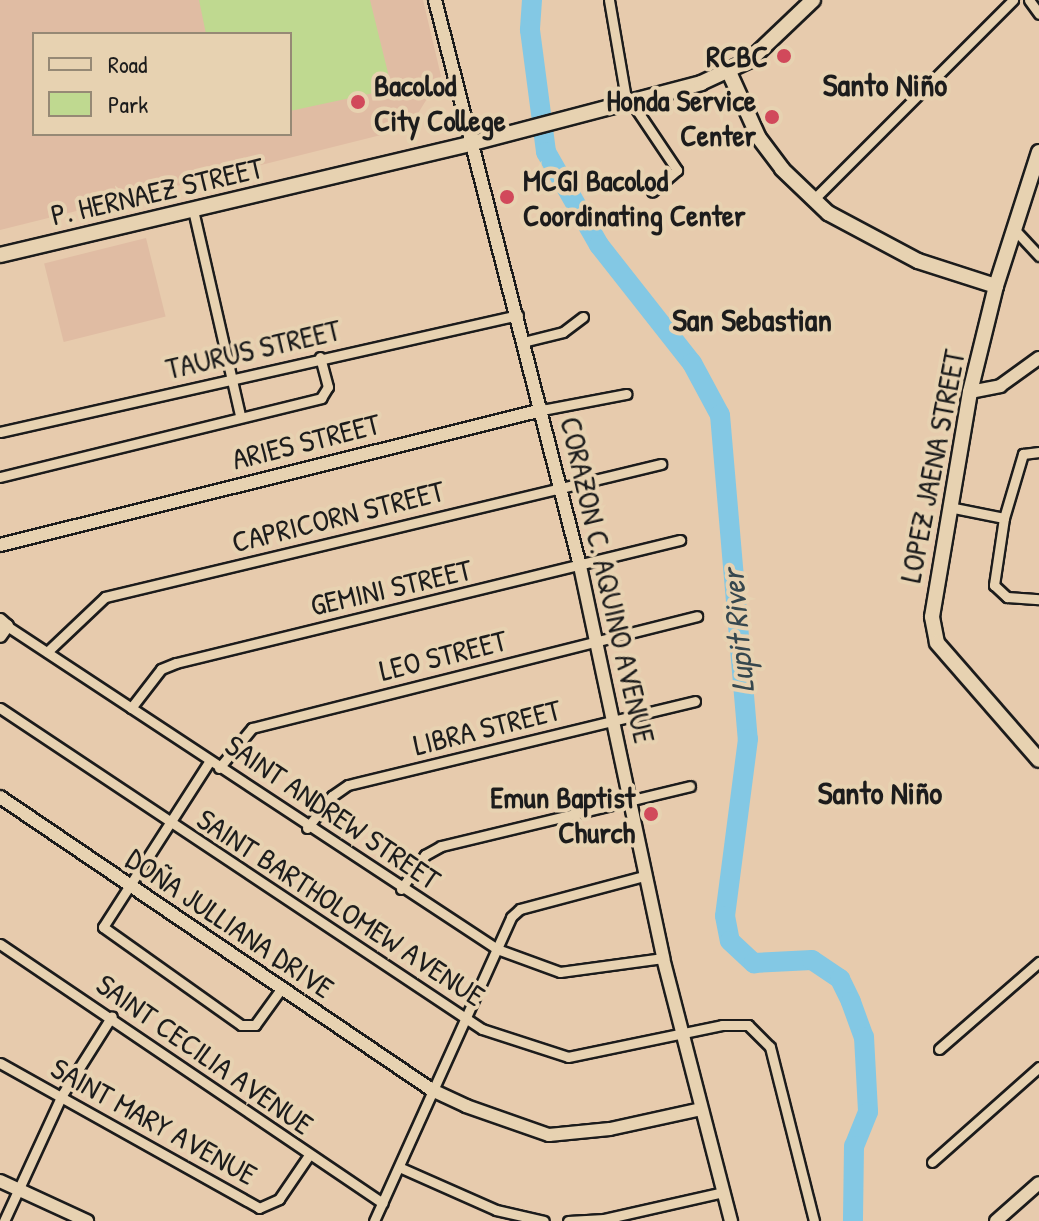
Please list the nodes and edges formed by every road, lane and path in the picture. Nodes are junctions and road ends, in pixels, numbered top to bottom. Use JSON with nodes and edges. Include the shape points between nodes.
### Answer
{"nodes":[{"id":1,"x":435,"y":0,"type":"edge"},
{"id":2,"x":609,"y":0,"type":"edge"},
{"id":3,"x":813,"y":0,"type":"edge"},
{"id":4,"x":1013,"y":0,"type":"edge"},
{"id":5,"x":1029,"y":0,"type":"edge"},
{"id":6,"x":1039,"y":14,"type":"edge"},
{"id":7,"x":729,"y":72,"type":"junction"},
{"id":8,"x":629,"y":104,"type":"junction"},
{"id":9,"x":473,"y":143,"type":"junction"},
{"id":10,"x":1039,"y":152,"type":"edge"},
{"id":11,"x":652,"y":192,"type":"dead end"},
{"id":12,"x":813,"y":200,"type":"junction"},
{"id":13,"x":193,"y":210,"type":"junction"},
{"id":14,"x":1014,"y":229,"type":"junction"},
{"id":15,"x":0,"y":255,"type":"edge"},
{"id":16,"x":1039,"y":256,"type":"edge"},
{"id":17,"x":996,"y":286,"type":"junction"},
{"id":18,"x":518,"y":315,"type":"junction"},
{"id":19,"x":583,"y":317,"type":"dead end"},
{"id":20,"x":523,"y":342,"type":"junction"},
{"id":21,"x":320,"y":357,"type":"junction"},
{"id":22,"x":1039,"y":358,"type":"edge"},
{"id":23,"x":233,"y":379,"type":"junction"},
{"id":24,"x":970,"y":392,"type":"junction"},
{"id":25,"x":626,"y":394,"type":"dead end"},
{"id":26,"x":542,"y":410,"type":"junction"},
{"id":27,"x":240,"y":416,"type":"junction"},
{"id":28,"x":0,"y":432,"type":"edge"},
{"id":29,"x":1039,"y":452,"type":"edge"},
{"id":30,"x":661,"y":464,"type":"dead end"},
{"id":31,"x":0,"y":477,"type":"edge"},
{"id":32,"x":559,"y":488,"type":"junction"},
{"id":33,"x":949,"y":507,"type":"junction"},
{"id":34,"x":1004,"y":518,"type":"junction"},
{"id":35,"x":680,"y":540,"type":"dead end"},
{"id":36,"x":0,"y":545,"type":"edge"},
{"id":37,"x":580,"y":566,"type":"junction"},
{"id":38,"x":1039,"y":599,"type":"edge"},
{"id":39,"x":697,"y":616,"type":"dead end"},
{"id":40,"x":2,"y":627,"type":"edge"},
{"id":41,"x":597,"y":643,"type":"junction"},
{"id":42,"x":47,"y":652,"type":"junction"},
{"id":43,"x":695,"y":701,"type":"dead end"},
{"id":44,"x":0,"y":708,"type":"edge"},
{"id":45,"x":131,"y":708,"type":"junction"},
{"id":46,"x":615,"y":721,"type":"junction"},
{"id":47,"x":1039,"y":760,"type":"edge"},
{"id":48,"x":209,"y":762,"type":"junction"},
{"id":49,"x":219,"y":768,"type":"junction"},
{"id":50,"x":690,"y":786,"type":"dead end"},
{"id":51,"x":0,"y":797,"type":"edge"},
{"id":52,"x":633,"y":799,"type":"junction"},
{"id":53,"x":169,"y":822,"type":"junction"},
{"id":54,"x":307,"y":828,"type":"junction"},
{"id":55,"x":644,"y":876,"type":"junction"},
{"id":56,"x":128,"y":885,"type":"junction"},
{"id":57,"x":401,"y":889,"type":"junction"},
{"id":58,"x":0,"y":944,"type":"edge"},
{"id":59,"x":497,"y":949,"type":"junction"},
{"id":60,"x":663,"y":958,"type":"junction"},
{"id":61,"x":1039,"y":962,"type":"edge"},
{"id":62,"x":281,"y":989,"type":"junction"},
{"id":63,"x":112,"y":1016,"type":"junction"},
{"id":64,"x":465,"y":1018,"type":"junction"},
{"id":65,"x":684,"y":1034,"type":"junction"},
{"id":66,"x":939,"y":1049,"type":"dead end"},
{"id":67,"x":0,"y":1063,"type":"edge"},
{"id":68,"x":1039,"y":1067,"type":"edge"},
{"id":69,"x":432,"y":1090,"type":"junction"},
{"id":70,"x":62,"y":1095,"type":"junction"},
{"id":71,"x":701,"y":1109,"type":"junction"},
{"id":72,"x":309,"y":1155,"type":"junction"},
{"id":73,"x":932,"y":1162,"type":"dead end"},
{"id":74,"x":399,"y":1167,"type":"junction"},
{"id":75,"x":0,"y":1181,"type":"edge"},
{"id":76,"x":1039,"y":1183,"type":"edge"},
{"id":77,"x":17,"y":1188,"type":"junction"},
{"id":78,"x":724,"y":1192,"type":"junction"},
{"id":79,"x":382,"y":1203,"type":"junction"},
{"id":80,"x":4,"y":1221,"type":"edge"},
{"id":81,"x":87,"y":1221,"type":"edge"},
{"id":82,"x":374,"y":1221,"type":"edge"},
{"id":83,"x":544,"y":1221,"type":"edge"},
{"id":84,"x":568,"y":1221,"type":"edge"},
{"id":85,"x":731,"y":1221,"type":"edge"},
{"id":86,"x":814,"y":1221,"type":"edge"},
{"id":87,"x":996,"y":1221,"type":"edge"}],
"edges":[{"from":1,"to":9,"type":"street","name":"CORAZON C. AQUINO AVENUE"},
{"from":2,"to":8,"type":"street"},
{"from":3,"to":7,"type":"main road","name":"P. HERNAEZ STREET","via":[[779,36]]},
{"from":4,"to":12,"type":"street"},
{"from":5,"to":6,"type":"street"},
{"from":7,"to":8,"type":"main road","name":"P. HERNAEZ STREET"},
{"from":7,"to":12,"type":"main road","via":[[759,138]]},
{"from":8,"to":9,"type":"main road","name":"P. HERNAEZ STREET"},
{"from":8,"to":11,"type":"street","via":[[677,170]]},
{"from":9,"to":13,"type":"main road","name":"P. HERNAEZ STREET"},
{"from":9,"to":18,"type":"street","name":"CORAZON C. AQUINO AVENUE"},
{"from":10,"to":14,"type":"main road","name":"LOPEZ JAENA STREET"},
{"from":12,"to":17,"type":"main road","via":[[871,240]]},
{"from":13,"to":15,"type":"main road","name":"P. HERNAEZ STREET"},
{"from":13,"to":23,"type":"street"},
{"from":14,"to":16,"type":"street"},
{"from":14,"to":17,"type":"main road","name":"LOPEZ JAENA STREET"},
{"from":17,"to":24,"type":"main road","name":"LOPEZ JAENA STREET"},
{"from":18,"to":20,"type":"street","name":"CORAZON C. AQUINO AVENUE"},
{"from":18,"to":21,"type":"street","name":"TAURUS STREET"},
{"from":19,"to":20,"type":"street","via":[[563,332]]},
{"from":20,"to":26,"type":"street","name":"CORAZON C. AQUINO AVENUE"},
{"from":21,"to":23,"type":"street","name":"TAURUS STREET"},
{"from":21,"to":27,"type":"street","via":[[327,394]]},
{"from":22,"to":24,"type":"street","via":[[1000,386]]},
{"from":23,"to":27,"type":"street"},
{"from":23,"to":28,"type":"street","name":"TAURUS STREET"},
{"from":24,"to":33,"type":"main road","name":"LOPEZ JAENA STREET"},
{"from":25,"to":26,"type":"street","name":"ARIES STREET"},
{"from":26,"to":32,"type":"street","name":"CORAZON C. AQUINO AVENUE"},
{"from":26,"to":36,"type":"street","name":"ARIES STREET"},
{"from":27,"to":31,"type":"street"},
{"from":29,"to":34,"type":"street","via":[[1023,454]]},
{"from":30,"to":32,"type":"street","name":"CAPRICORN STREET"},
{"from":32,"to":37,"type":"street","name":"CORAZON C. AQUINO AVENUE"},
{"from":32,"to":42,"type":"street","name":"CAPRICORN STREET","via":[[105,597]]},
{"from":33,"to":34,"type":"street"},
{"from":33,"to":47,"type":"main road","name":"LOPEZ JAENA STREET","via":[[932,600],[937,643]]},
{"from":34,"to":38,"type":"street","via":[[994,585],[1007,597]]},
{"from":35,"to":37,"type":"street","name":"GEMINI STREET"},
{"from":37,"to":41,"type":"street","name":"CORAZON C. AQUINO AVENUE"},
{"from":37,"to":45,"type":"street","name":"GEMINI STREET","via":[[176,663],[161,669]]},
{"from":39,"to":41,"type":"street","name":"LEO STREET"},
{"from":40,"to":42,"type":"street","name":"SAINT ANDREW STREET"},
{"from":41,"to":46,"type":"street","name":"CORAZON C. AQUINO AVENUE"},
{"from":41,"to":49,"type":"street","name":"LEO STREET","via":[[252,728]]},
{"from":42,"to":45,"type":"street","name":"SAINT ANDREW STREET"},
{"from":43,"to":46,"type":"street","name":"LIBRA STREET"},
{"from":44,"to":53,"type":"street","name":"SAINT BARTHOLOMEW AVENUE"},
{"from":45,"to":48,"type":"street","name":"SAINT ANDREW STREET"},
{"from":46,"to":52,"type":"street","name":"CORAZON C. AQUINO AVENUE"},
{"from":46,"to":54,"type":"street","name":"LIBRA STREET","via":[[348,785]]},
{"from":48,"to":49,"type":"street","name":"SAINT ANDREW STREET"},
{"from":48,"to":53,"type":"street"},
{"from":49,"to":54,"type":"street","name":"SAINT ANDREW STREET"},
{"from":50,"to":52,"type":"street"},
{"from":51,"to":56,"type":"street","name":"DOÑA JULLIANA DRIVE"},
{"from":52,"to":55,"type":"street","name":"CORAZON C. AQUINO AVENUE"},
{"from":52,"to":57,"type":"street","via":[[441,846],[425,855]]},
{"from":53,"to":56,"type":"street"},
{"from":53,"to":64,"type":"street","name":"SAINT BARTHOLOMEW AVENUE"},
{"from":54,"to":57,"type":"street","name":"SAINT ANDREW STREET"},
{"from":55,"to":59,"type":"street","via":[[520,909]]},
{"from":55,"to":60,"type":"street","name":"CORAZON C. AQUINO AVENUE"},
{"from":56,"to":62,"type":"street","name":"DOÑA JULLIANA DRIVE"},
{"from":56,"to":62,"type":"street","via":[[105,921],[107,934],[241,1025],[255,1025]]},
{"from":57,"to":59,"type":"street","name":"SAINT ANDREW STREET"},
{"from":58,"to":63,"type":"street","name":"SAINT CECILIA AVENUE"},
{"from":59,"to":60,"type":"street","name":"SAINT ANDREW STREET","via":[[560,972]]},
{"from":59,"to":64,"type":"street"},
{"from":60,"to":65,"type":"street","name":"CORAZON C. AQUINO AVENUE"},
{"from":61,"to":66,"type":"street"},
{"from":62,"to":69,"type":"street","name":"DOÑA JULLIANA DRIVE"},
{"from":63,"to":70,"type":"street"},
{"from":63,"to":72,"type":"street","name":"SAINT CECILIA AVENUE"},
{"from":64,"to":65,"type":"street","name":"SAINT BARTHOLOMEW AVENUE","via":[[511,1040],[568,1057]]},
{"from":64,"to":69,"type":"street"},
{"from":65,"to":71,"type":"street","name":"CORAZON C. AQUINO AVENUE"},
{"from":65,"to":86,"type":"street","name":"SAINT BARTHOLOMEW AVENUE","via":[[748,1025],[770,1047]]},
{"from":67,"to":70,"type":"street","name":"SAINT MARY AVENUE"},
{"from":68,"to":73,"type":"street"},
{"from":69,"to":71,"type":"street","name":"DOÑA JULLIANA DRIVE","via":[[549,1135],[598,1131]]},
{"from":69,"to":74,"type":"street"},
{"from":70,"to":72,"type":"street","name":"SAINT MARY AVENUE","via":[[259,1208],[279,1199]]},
{"from":70,"to":77,"type":"street"},
{"from":71,"to":78,"type":"street","name":"CORAZON C. AQUINO AVENUE"},
{"from":72,"to":79,"type":"street","name":"SAINT CECILIA AVENUE"},
{"from":74,"to":79,"type":"street"},
{"from":74,"to":83,"type":"street","via":[[496,1210]]},
{"from":75,"to":77,"type":"street"},
{"from":76,"to":87,"type":"street"},
{"from":77,"to":80,"type":"street"},
{"from":77,"to":81,"type":"street"},
{"from":78,"to":84,"type":"street","via":[[604,1219]]},
{"from":78,"to":85,"type":"street","name":"CORAZON C. AQUINO AVENUE"},
{"from":79,"to":82,"type":"street"}]}
